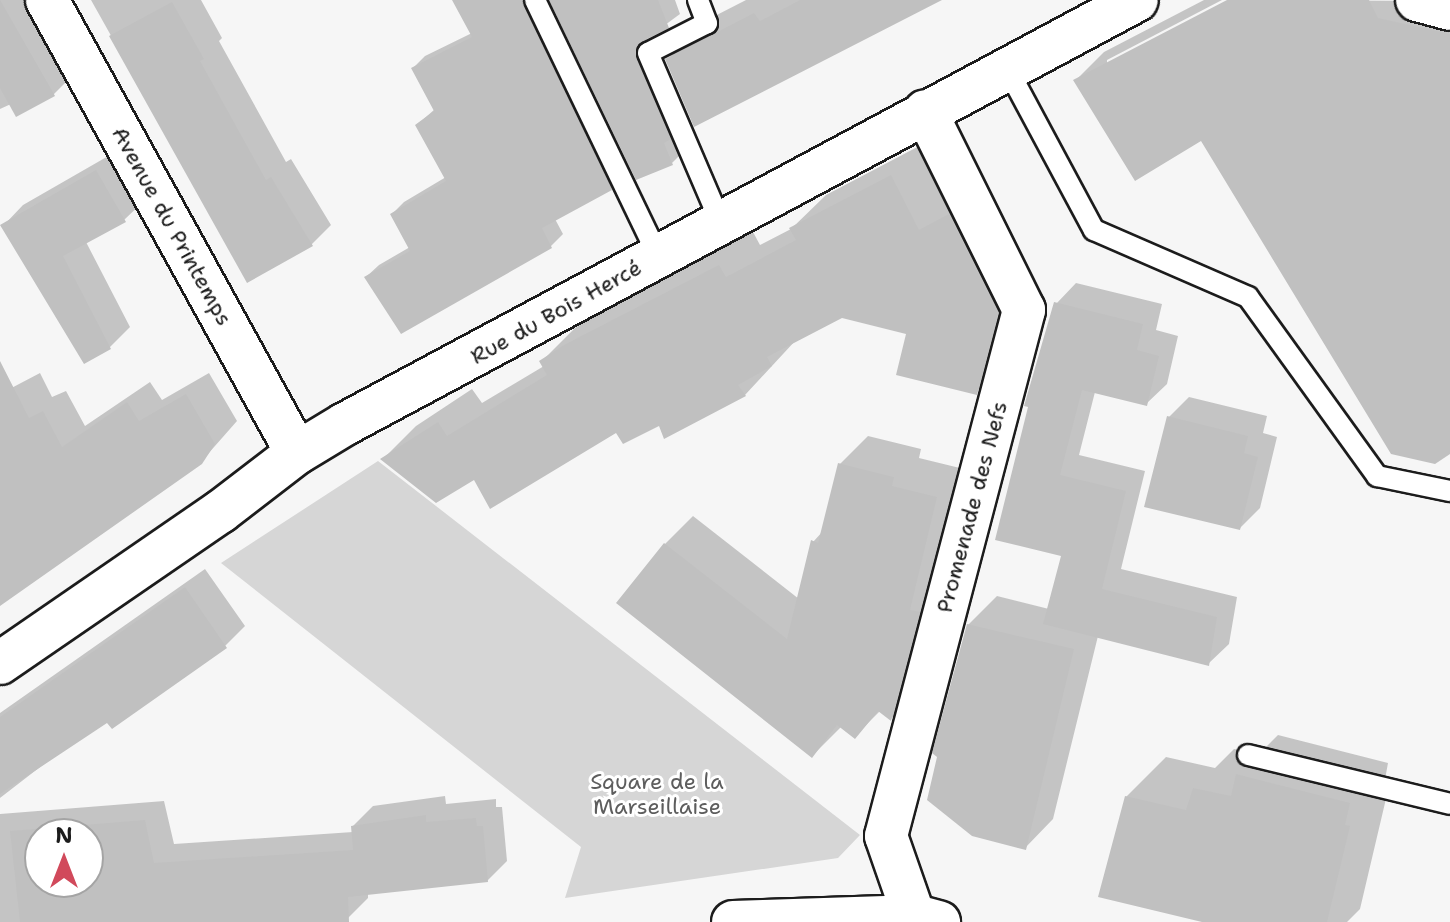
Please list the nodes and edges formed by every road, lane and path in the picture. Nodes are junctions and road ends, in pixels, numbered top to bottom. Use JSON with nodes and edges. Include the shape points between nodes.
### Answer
{"nodes":[{"id":1,"x":47,"y":0,"type":"edge"},
{"id":2,"x":535,"y":0,"type":"edge"},
{"id":3,"x":698,"y":0,"type":"edge"},
{"id":4,"x":1137,"y":0,"type":"edge"},
{"id":5,"x":1417,"y":0,"type":"edge"},
{"id":6,"x":1450,"y":9,"type":"edge"},
{"id":7,"x":1071,"y":14,"type":"edge"},
{"id":8,"x":1007,"y":68,"type":"junction"},
{"id":9,"x":925,"y":111,"type":"junction"},
{"id":10,"x":721,"y":223,"type":"junction"},
{"id":11,"x":658,"y":256,"type":"junction"},
{"id":12,"x":297,"y":453,"type":"junction"},
{"id":13,"x":1450,"y":491,"type":"edge"},
{"id":14,"x":0,"y":663,"type":"edge"},
{"id":15,"x":1248,"y":755,"type":"dead end"},
{"id":16,"x":1450,"y":804,"type":"edge"},
{"id":17,"x":924,"y":920,"type":"edge"},
{"id":18,"x":733,"y":922,"type":"edge"}],
"edges":[{"from":1,"to":12,"type":"street","name":"Avenue du Printemps"},
{"from":2,"to":11,"type":"lane"},
{"from":3,"to":10,"type":"lane","via":[[707,23],[648,53]]},
{"from":4,"to":7,"type":"street","name":"Rue du Bois Hercé"},
{"from":5,"to":6,"type":"street"},
{"from":7,"to":8,"type":"street","name":"Rue du Bois Hercé"},
{"from":8,"to":9,"type":"street","name":"Rue du Bois Hercé"},
{"from":8,"to":13,"type":"lane","via":[[1094,230],[1248,297],[1377,476]]},
{"from":9,"to":10,"type":"street","name":"Rue du Bois Hercé"},
{"from":9,"to":17,"type":"street","name":"Promenade des Nefs","via":[[1024,310],[886,836]]},
{"from":10,"to":11,"type":"street","name":"Rue du Bois Hercé"},
{"from":11,"to":12,"type":"street","name":"Rue du Bois Hercé"},
{"from":12,"to":14,"type":"street","name":"Rue du Bois Hercé"},
{"from":15,"to":16,"type":"lane"},
{"from":17,"to":18,"type":"street"}]}
